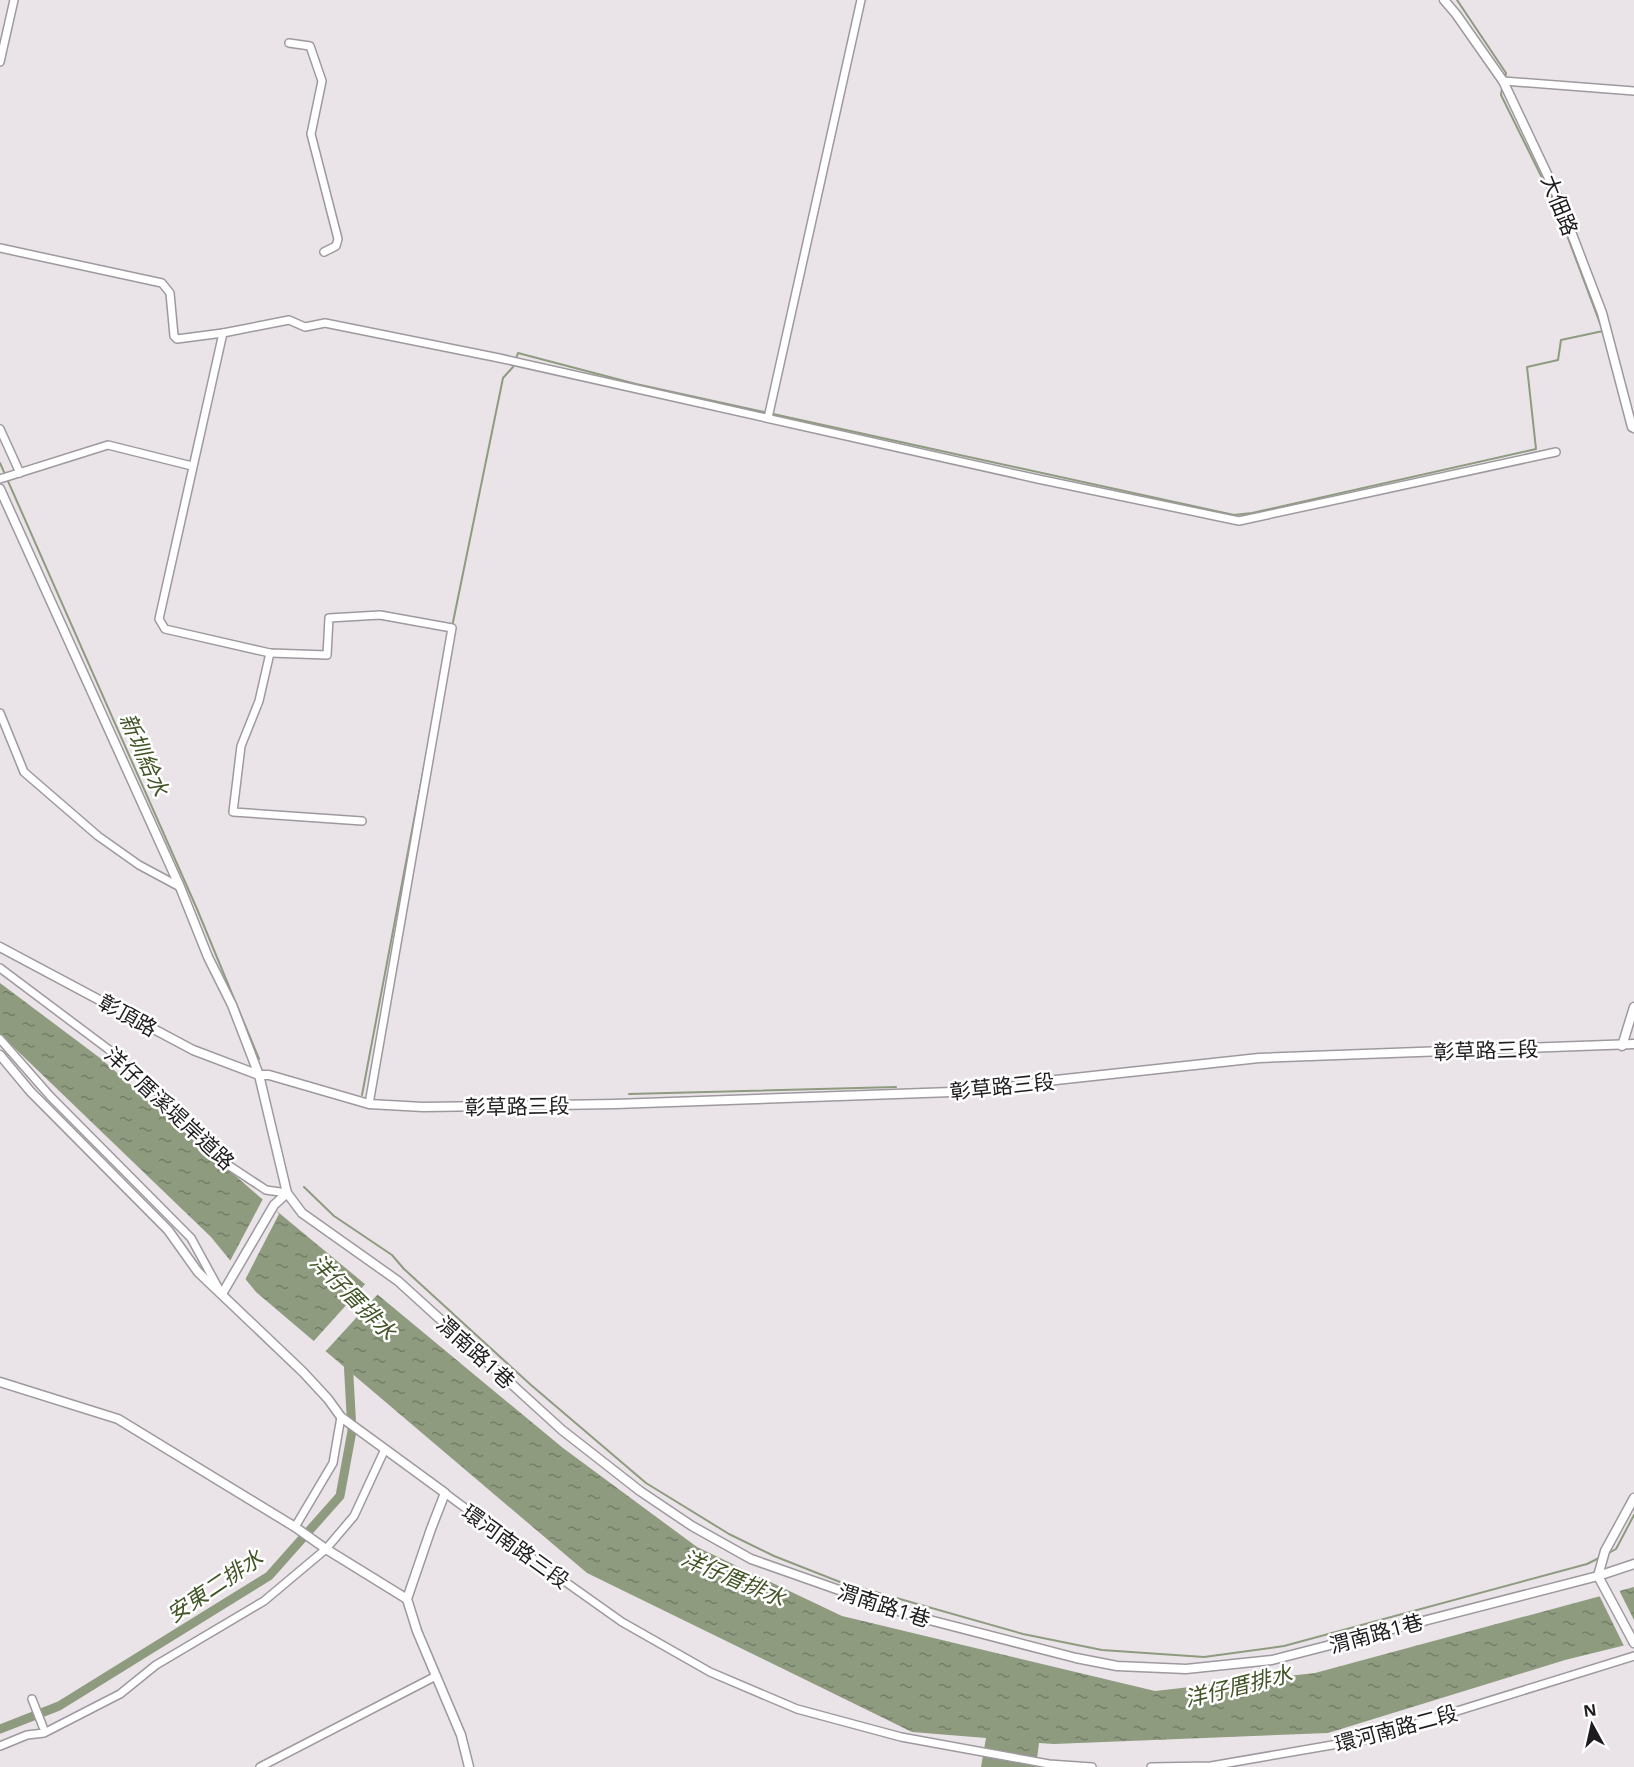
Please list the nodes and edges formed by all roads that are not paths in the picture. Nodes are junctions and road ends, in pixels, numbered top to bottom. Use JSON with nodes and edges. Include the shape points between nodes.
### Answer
{"nodes":[{"id":1,"x":14,"y":0,"type":"edge"},
{"id":2,"x":861,"y":0,"type":"edge"},
{"id":3,"x":1444,"y":0,"type":"edge"},
{"id":4,"x":289,"y":43,"type":"dead end"},
{"id":5,"x":0,"y":62,"type":"edge"},
{"id":6,"x":1503,"y":81,"type":"junction"},
{"id":7,"x":1634,"y":91,"type":"edge"},
{"id":8,"x":0,"y":248,"type":"edge"},
{"id":9,"x":324,"y":252,"type":"dead end"},
{"id":10,"x":223,"y":333,"type":"junction"},
{"id":11,"x":768,"y":418,"type":"junction"},
{"id":12,"x":1634,"y":428,"type":"edge"},
{"id":13,"x":0,"y":429,"type":"edge"},
{"id":14,"x":1556,"y":452,"type":"dead end"},
{"id":15,"x":192,"y":466,"type":"junction"},
{"id":16,"x":20,"y":473,"type":"junction"},
{"id":17,"x":0,"y":479,"type":"edge"},
{"id":18,"x":0,"y":489,"type":"edge"},
{"id":19,"x":270,"y":653,"type":"junction"},
{"id":20,"x":0,"y":712,"type":"edge"},
{"id":21,"x":362,"y":821,"type":"dead end"},
{"id":22,"x":180,"y":887,"type":"junction"},
{"id":23,"x":0,"y":947,"type":"edge"},
{"id":24,"x":0,"y":968,"type":"edge"},
{"id":25,"x":1634,"y":1007,"type":"edge"},
{"id":26,"x":0,"y":1039,"type":"edge"},
{"id":27,"x":1634,"y":1044,"type":"edge"},
{"id":28,"x":1622,"y":1046,"type":"junction"},
{"id":29,"x":0,"y":1055,"type":"edge"},
{"id":30,"x":259,"y":1075,"type":"junction"},
{"id":31,"x":369,"y":1104,"type":"junction"},
{"id":32,"x":287,"y":1193,"type":"junction"},
{"id":33,"x":222,"y":1294,"type":"junction"},
{"id":34,"x":0,"y":1382,"type":"edge"},
{"id":35,"x":341,"y":1417,"type":"junction"},
{"id":36,"x":385,"y":1449,"type":"junction"},
{"id":37,"x":445,"y":1493,"type":"junction"},
{"id":38,"x":1634,"y":1498,"type":"edge"},
{"id":39,"x":298,"y":1529,"type":"junction"},
{"id":40,"x":323,"y":1547,"type":"junction"},
{"id":41,"x":1634,"y":1564,"type":"edge"},
{"id":42,"x":1598,"y":1576,"type":"junction"},
{"id":43,"x":407,"y":1599,"type":"junction"},
{"id":44,"x":1634,"y":1643,"type":"edge"},
{"id":45,"x":1634,"y":1656,"type":"edge"},
{"id":46,"x":436,"y":1676,"type":"junction"},
{"id":47,"x":32,"y":1699,"type":"dead end"},
{"id":48,"x":43,"y":1728,"type":"dead end"},
{"id":49,"x":0,"y":1746,"type":"edge"},
{"id":50,"x":1049,"y":1766,"type":"edge"},
{"id":51,"x":260,"y":1767,"type":"edge"},
{"id":52,"x":469,"y":1767,"type":"edge"},
{"id":53,"x":1092,"y":1767,"type":"edge"},
{"id":54,"x":1151,"y":1767,"type":"edge"}],
"edges":[{"from":1,"to":5,"type":"street"},
{"from":2,"to":11,"type":"street"},
{"from":3,"to":6,"type":"street","name":"大佃路"},
{"from":4,"to":9,"type":"street","via":[[310,46],[322,81],[310,134],[338,238],[336,246]]},
{"from":6,"to":7,"type":"street"},
{"from":6,"to":12,"type":"street","name":"大佃路","via":[[1557,195],[1602,313]]},
{"from":8,"to":10,"type":"street","via":[[162,283],[170,293],[177,339]]},
{"from":10,"to":11,"type":"street","via":[[289,320],[305,327],[325,323]]},
{"from":10,"to":15,"type":"street"},
{"from":11,"to":14,"type":"street","via":[[1239,521]]},
{"from":13,"to":16,"type":"street"},
{"from":15,"to":16,"type":"street","via":[[108,445]]},
{"from":15,"to":19,"type":"street","via":[[159,619],[165,629]]},
{"from":16,"to":17,"type":"street"},
{"from":18,"to":22,"type":"street"},
{"from":19,"to":21,"type":"street","via":[[259,702],[241,746],[233,812]]},
{"from":19,"to":31,"type":"street","via":[[327,655],[329,618],[380,615],[452,628]]},
{"from":20,"to":22,"type":"street","via":[[24,772],[98,836]]},
{"from":22,"to":30,"type":"street"},
{"from":23,"to":30,"type":"street","name":"彰頂路","via":[[193,1050]]},
{"from":24,"to":32,"type":"street","name":"洋仔厝溪堤岸道路","via":[[108,1049],[160,1094],[225,1163],[266,1190]]},
{"from":25,"to":28,"type":"street"},
{"from":26,"to":33,"type":"street","via":[[50,1096],[191,1238]]},
{"from":27,"to":28,"type":"street","name":"彰草路三段"},
{"from":28,"to":31,"type":"street","name":"彰草路三段","via":[[1259,1058],[980,1091],[902,1095],[615,1104]]},
{"from":29,"to":33,"type":"street","name":"環河南路三段","via":[[30,1091],[168,1230],[198,1272]]},
{"from":30,"to":31,"type":"street","name":"彰頂路"},
{"from":30,"to":32,"type":"street"},
{"from":32,"to":33,"type":"street","via":[[274,1205]]},
{"from":32,"to":42,"type":"street","name":"渭南路1巷","via":[[302,1213],[398,1281],[562,1430],[648,1497],[751,1559],[910,1615],[1076,1658],[1117,1666],[1186,1669],[1272,1660]]},
{"from":33,"to":35,"type":"street","name":"環河南路三段","via":[[303,1372]]},
{"from":34,"to":39,"type":"street","via":[[118,1419]]},
{"from":35,"to":36,"type":"street","name":"環河南路三段"},
{"from":35,"to":39,"type":"street","via":[[333,1463]]},
{"from":36,"to":37,"type":"street","name":"環河南路三段"},
{"from":36,"to":40,"type":"street","via":[[354,1516]]},
{"from":37,"to":43,"type":"street"},
{"from":37,"to":50,"type":"street","name":"環河南路三段","via":[[622,1622],[710,1672],[797,1709],[901,1737]]},
{"from":38,"to":42,"type":"street","via":[[1605,1551]]},
{"from":39,"to":40,"type":"street"},
{"from":40,"to":43,"type":"street"},
{"from":40,"to":49,"type":"street","via":[[264,1601],[156,1665],[120,1694],[44,1733]]},
{"from":41,"to":42,"type":"street","name":"渭南路1巷"},
{"from":42,"to":44,"type":"street"},
{"from":43,"to":46,"type":"street"},
{"from":45,"to":54,"type":"street","name":"環河南路二段","via":[[1367,1739],[1211,1766]]},
{"from":46,"to":51,"type":"street"},
{"from":46,"to":52,"type":"street","via":[[461,1735]]},
{"from":47,"to":48,"type":"street"},
{"from":50,"to":53,"type":"street"}]}
